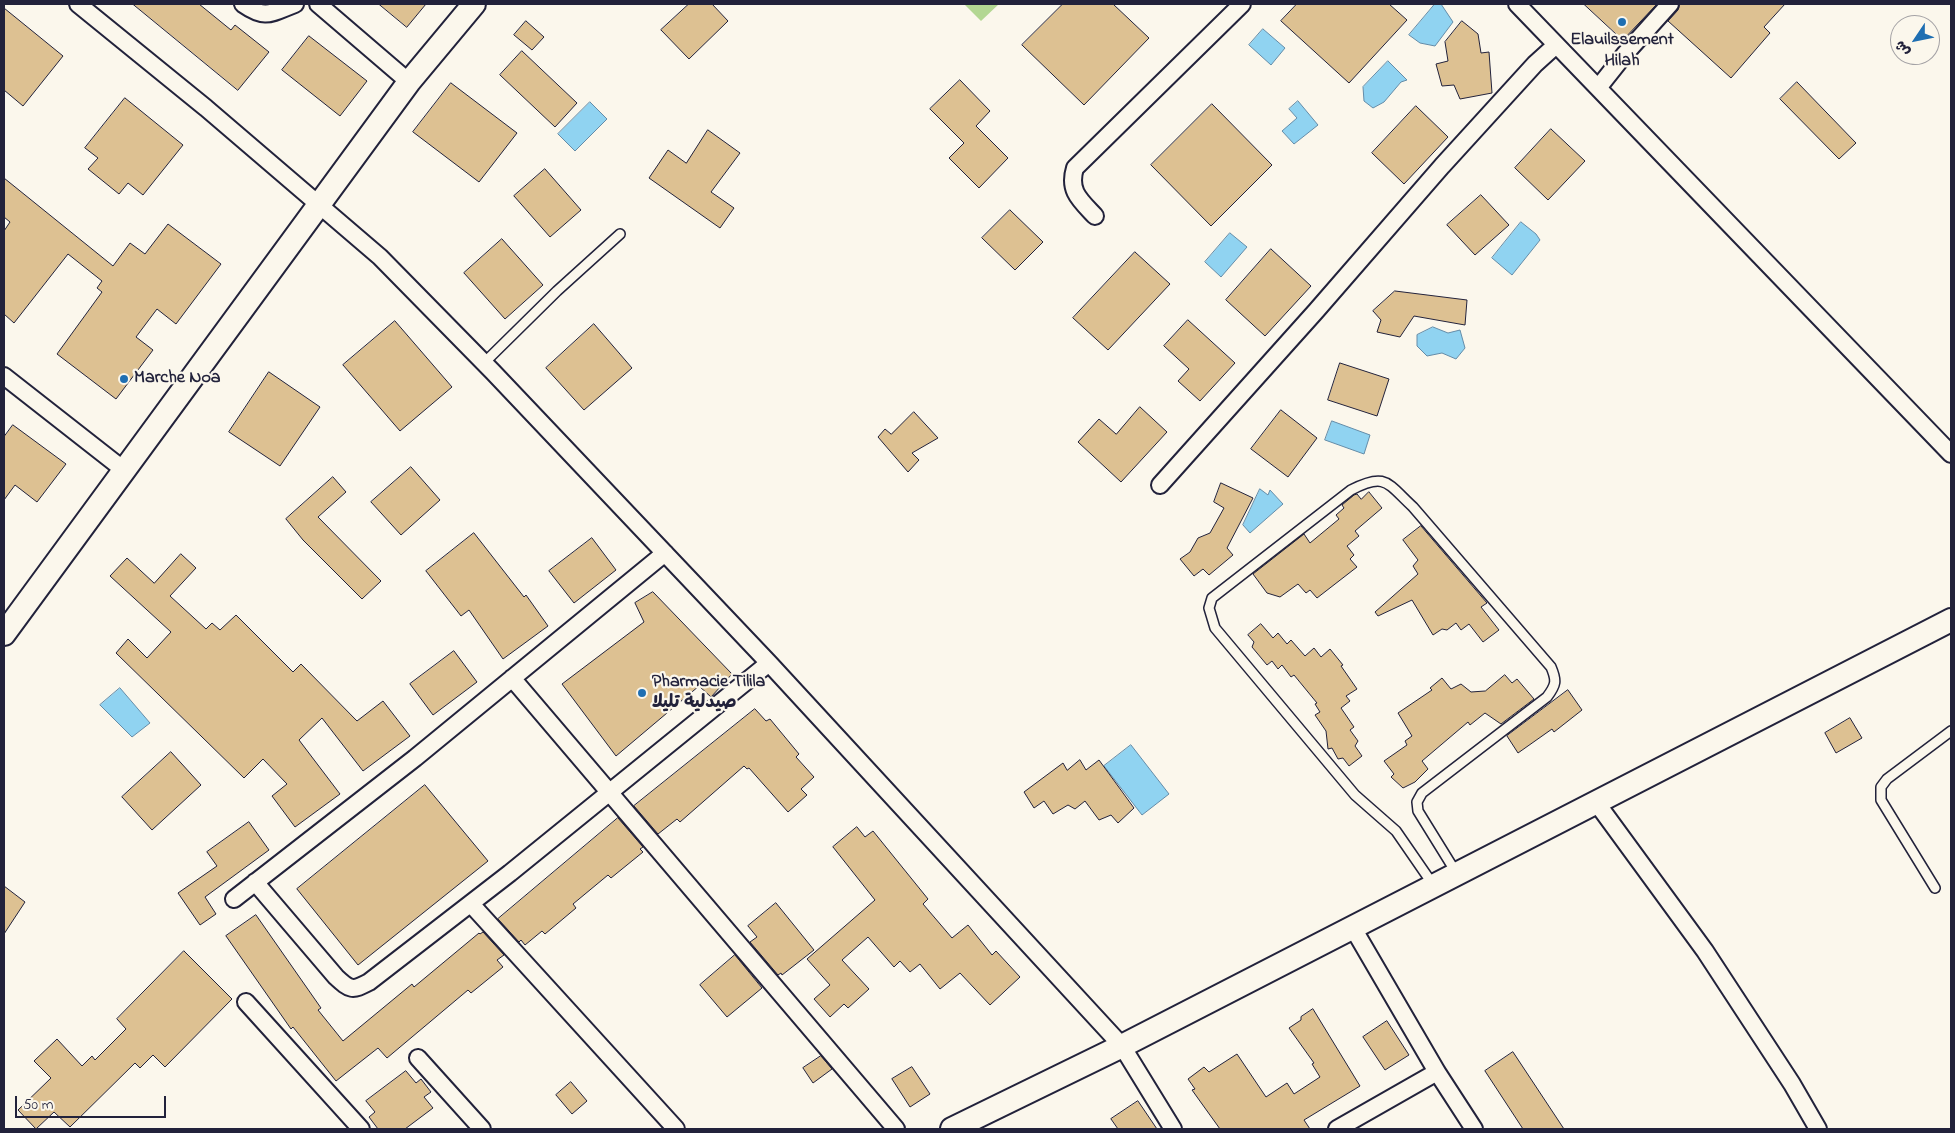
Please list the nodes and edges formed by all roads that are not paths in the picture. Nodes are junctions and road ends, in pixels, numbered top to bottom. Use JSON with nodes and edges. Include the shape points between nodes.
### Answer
{"nodes":[{"id":1,"x":78,"y":4,"type":"edge"},
{"id":2,"x":243,"y":4,"type":"edge"},
{"id":3,"x":295,"y":4,"type":"edge"},
{"id":4,"x":318,"y":4,"type":"edge"},
{"id":5,"x":474,"y":4,"type":"edge"},
{"id":6,"x":1242,"y":4,"type":"edge"},
{"id":7,"x":1517,"y":4,"type":"edge"},
{"id":8,"x":1670,"y":4,"type":"edge"},
{"id":9,"x":1556,"y":45,"type":"junction"},
{"id":10,"x":409,"y":82,"type":"junction"},
{"id":11,"x":1598,"y":88,"type":"junction"},
{"id":12,"x":320,"y":204,"type":"junction"},
{"id":13,"x":1095,"y":216,"type":"dead end"},
{"id":14,"x":620,"y":234,"type":"dead end"},
{"id":15,"x":484,"y":363,"type":"junction"},
{"id":16,"x":4,"y":376,"type":"edge"},
{"id":17,"x":1948,"y":445,"type":"edge"},
{"id":18,"x":124,"y":470,"type":"junction"},
{"id":19,"x":1160,"y":485,"type":"dead end"},
{"id":20,"x":665,"y":553,"type":"junction"},
{"id":21,"x":1951,"y":620,"type":"edge"},
{"id":22,"x":5,"y":630,"type":"edge"},
{"id":23,"x":769,"y":663,"type":"junction"},
{"id":24,"x":512,"y":678,"type":"junction"},
{"id":25,"x":1951,"y":731,"type":"edge"},
{"id":26,"x":610,"y":792,"type":"junction"},
{"id":27,"x":1596,"y":802,"type":"junction"},
{"id":28,"x":1457,"y":874,"type":"junction"},
{"id":29,"x":255,"y":882,"type":"junction"},
{"id":30,"x":1434,"y":886,"type":"junction"},
{"id":31,"x":1936,"y":888,"type":"dead end"},
{"id":32,"x":234,"y":899,"type":"dead end"},
{"id":33,"x":471,"y":904,"type":"junction"},
{"id":34,"x":1353,"y":928,"type":"junction"},
{"id":35,"x":246,"y":1002,"type":"dead end"},
{"id":36,"x":1122,"y":1046,"type":"junction"},
{"id":37,"x":418,"y":1058,"type":"dead end"},
{"id":38,"x":1438,"y":1072,"type":"junction"},
{"id":39,"x":1345,"y":1127,"type":"edge"},
{"id":40,"x":361,"y":1129,"type":"edge"},
{"id":41,"x":482,"y":1129,"type":"edge"},
{"id":42,"x":676,"y":1129,"type":"edge"},
{"id":43,"x":896,"y":1129,"type":"edge"},
{"id":44,"x":952,"y":1129,"type":"edge"},
{"id":45,"x":1173,"y":1129,"type":"edge"},
{"id":46,"x":1474,"y":1129,"type":"edge"},
{"id":47,"x":1818,"y":1129,"type":"edge"}],
"edges":[{"from":1,"to":12,"type":"street"},
{"from":2,"to":3,"type":"street","via":[[268,14]]},
{"from":4,"to":10,"type":"street"},
{"from":5,"to":10,"type":"street"},
{"from":6,"to":13,"type":"street","via":[[1075,168],[1072,187]]},
{"from":7,"to":9,"type":"street"},
{"from":8,"to":11,"type":"street"},
{"from":9,"to":11,"type":"street"},
{"from":9,"to":19,"type":"street","via":[[1442,166]]},
{"from":10,"to":12,"type":"street"},
{"from":11,"to":17,"type":"street"},
{"from":12,"to":15,"type":"street","via":[[380,257]]},
{"from":12,"to":18,"type":"street"},
{"from":14,"to":15,"type":"lane"},
{"from":15,"to":20,"type":"street"},
{"from":16,"to":18,"type":"street"},
{"from":18,"to":22,"type":"street"},
{"from":20,"to":23,"type":"street"},
{"from":20,"to":24,"type":"street"},
{"from":21,"to":27,"type":"street"},
{"from":23,"to":26,"type":"street"},
{"from":23,"to":36,"type":"street"},
{"from":24,"to":26,"type":"street"},
{"from":24,"to":29,"type":"street"},
{"from":25,"to":31,"type":"lane","via":[[1881,787],[1881,800]]},
{"from":26,"to":33,"type":"street"},
{"from":26,"to":43,"type":"street"},
{"from":27,"to":28,"type":"street"},
{"from":27,"to":47,"type":"street","via":[[1705,951]]},
{"from":28,"to":30,"type":"street"},
{"from":28,"to":30,"type":"lane","via":[[1418,811],[1417,802],[1422,792],[1547,697],[1556,680],[1552,667],[1413,507],[1390,485],[1376,480],[1351,490],[1212,598],[1208,608],[1215,628],[1355,795],[1396,831]]},
{"from":29,"to":32,"type":"street"},
{"from":29,"to":33,"type":"street","via":[[336,977],[352,989],[369,982]]},
{"from":30,"to":34,"type":"street"},
{"from":33,"to":42,"type":"street"},
{"from":34,"to":36,"type":"street"},
{"from":34,"to":38,"type":"street"},
{"from":35,"to":40,"type":"street"},
{"from":36,"to":44,"type":"street"},
{"from":36,"to":45,"type":"street"},
{"from":37,"to":41,"type":"street"},
{"from":38,"to":39,"type":"street"},
{"from":38,"to":46,"type":"street"}]}
